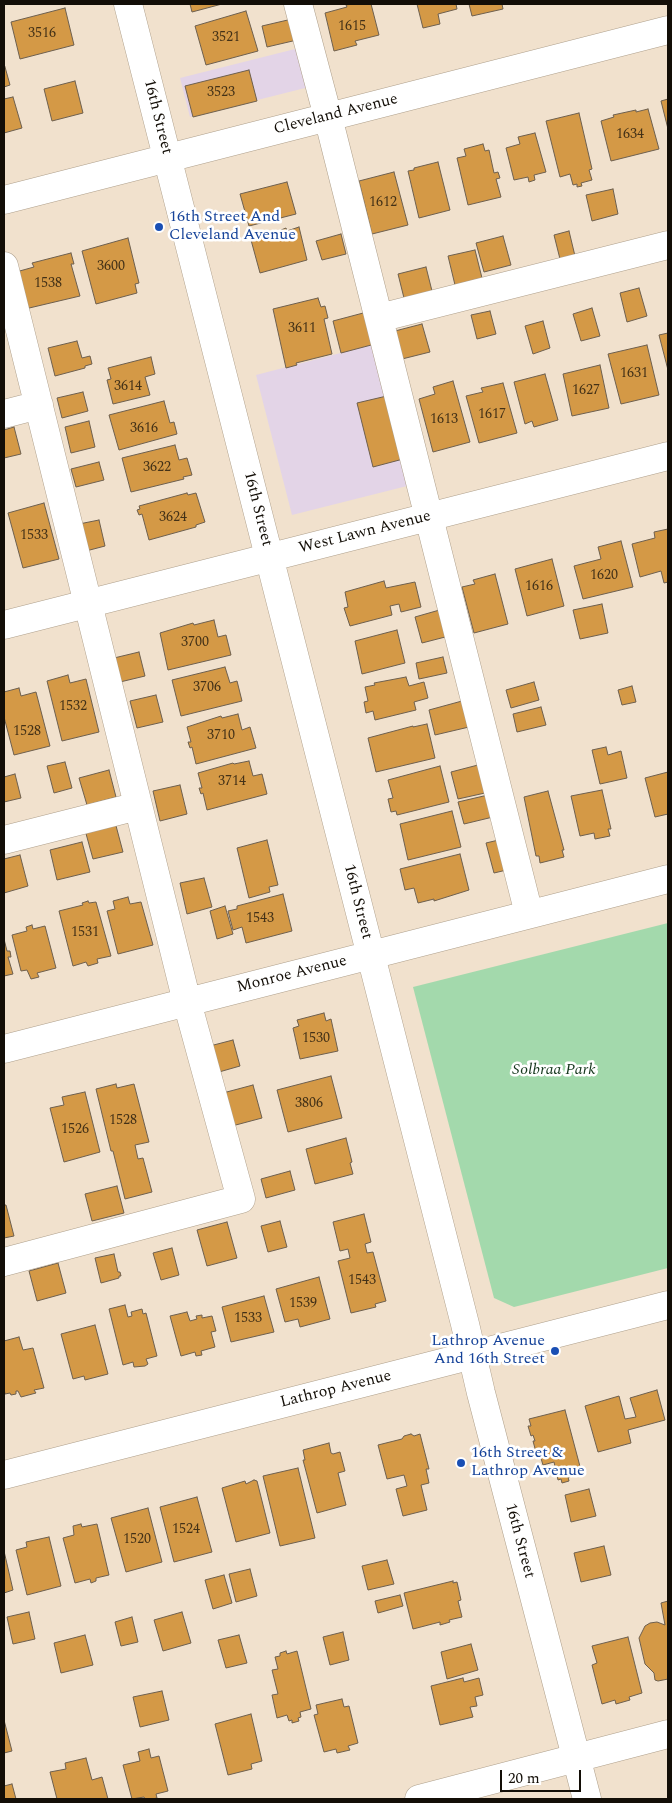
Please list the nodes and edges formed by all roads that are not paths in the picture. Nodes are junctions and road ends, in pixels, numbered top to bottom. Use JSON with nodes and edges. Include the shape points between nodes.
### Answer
{"nodes":[{"id":1,"x":128,"y":4,"type":"edge"},
{"id":2,"x":298,"y":4,"type":"edge"},
{"id":3,"x":668,"y":30,"type":"edge"},
{"id":4,"x":328,"y":117,"type":"junction"},
{"id":5,"x":168,"y":158,"type":"junction"},
{"id":6,"x":4,"y":200,"type":"edge"},
{"id":7,"x":668,"y":245,"type":"edge"},
{"id":8,"x":4,"y":266,"type":"edge"},
{"id":9,"x":378,"y":318,"type":"junction"},
{"id":10,"x":39,"y":405,"type":"junction"},
{"id":11,"x":4,"y":414,"type":"edge"},
{"id":12,"x":668,"y":456,"type":"edge"},
{"id":13,"x":428,"y":517,"type":"junction"},
{"id":14,"x":269,"y":557,"type":"junction"},
{"id":15,"x":88,"y":604,"type":"junction"},
{"id":16,"x":4,"y":625,"type":"edge"},
{"id":17,"x":138,"y":806,"type":"junction"},
{"id":18,"x":4,"y":840,"type":"edge"},
{"id":19,"x":668,"y":879,"type":"edge"},
{"id":20,"x":529,"y":914,"type":"junction"},
{"id":21,"x":371,"y":955,"type":"junction"},
{"id":22,"x":187,"y":1002,"type":"junction"},
{"id":23,"x":4,"y":1049,"type":"edge"},
{"id":24,"x":4,"y":1262,"type":"edge"},
{"id":25,"x":668,"y":1305,"type":"edge"},
{"id":26,"x":473,"y":1355,"type":"junction"},
{"id":27,"x":4,"y":1475,"type":"edge"},
{"id":28,"x":668,"y":1734,"type":"edge"},
{"id":29,"x":576,"y":1758,"type":"junction"},
{"id":30,"x":419,"y":1799,"type":"edge"},
{"id":31,"x":586,"y":1799,"type":"edge"}],
"edges":[{"from":1,"to":5,"type":"street","name":"16th Street"},
{"from":2,"to":4,"type":"street"},
{"from":3,"to":4,"type":"street","name":"Cleveland Avenue"},
{"from":4,"to":5,"type":"street","name":"Cleveland Avenue"},
{"from":4,"to":9,"type":"street"},
{"from":5,"to":6,"type":"street","name":"Cleveland Avenue"},
{"from":5,"to":14,"type":"street","name":"16th Street"},
{"from":7,"to":9,"type":"street"},
{"from":8,"to":10,"type":"street"},
{"from":9,"to":13,"type":"street"},
{"from":10,"to":11,"type":"street"},
{"from":10,"to":15,"type":"street"},
{"from":12,"to":13,"type":"street","name":"West Lawn Avenue"},
{"from":13,"to":14,"type":"street","name":"West Lawn Avenue"},
{"from":13,"to":20,"type":"street"},
{"from":14,"to":15,"type":"street","name":"West Lawn Avenue"},
{"from":14,"to":21,"type":"street","name":"16th Street"},
{"from":15,"to":16,"type":"street","name":"West Lawn Avenue"},
{"from":15,"to":17,"type":"street"},
{"from":17,"to":18,"type":"street"},
{"from":17,"to":22,"type":"street"},
{"from":19,"to":20,"type":"street","name":"Monroe Avenue"},
{"from":20,"to":21,"type":"street","name":"Monroe Avenue"},
{"from":21,"to":22,"type":"street","name":"Monroe Avenue"},
{"from":21,"to":26,"type":"street","name":"16th Street"},
{"from":22,"to":23,"type":"street","name":"Monroe Avenue"},
{"from":22,"to":24,"type":"street","via":[[241,1199]]},
{"from":25,"to":26,"type":"street","name":"Lathrop Avenue"},
{"from":26,"to":27,"type":"street","name":"Lathrop Avenue"},
{"from":26,"to":29,"type":"street","name":"16th Street"},
{"from":28,"to":29,"type":"street"},
{"from":29,"to":30,"type":"street"},
{"from":29,"to":31,"type":"street","name":"16th Street"}]}
